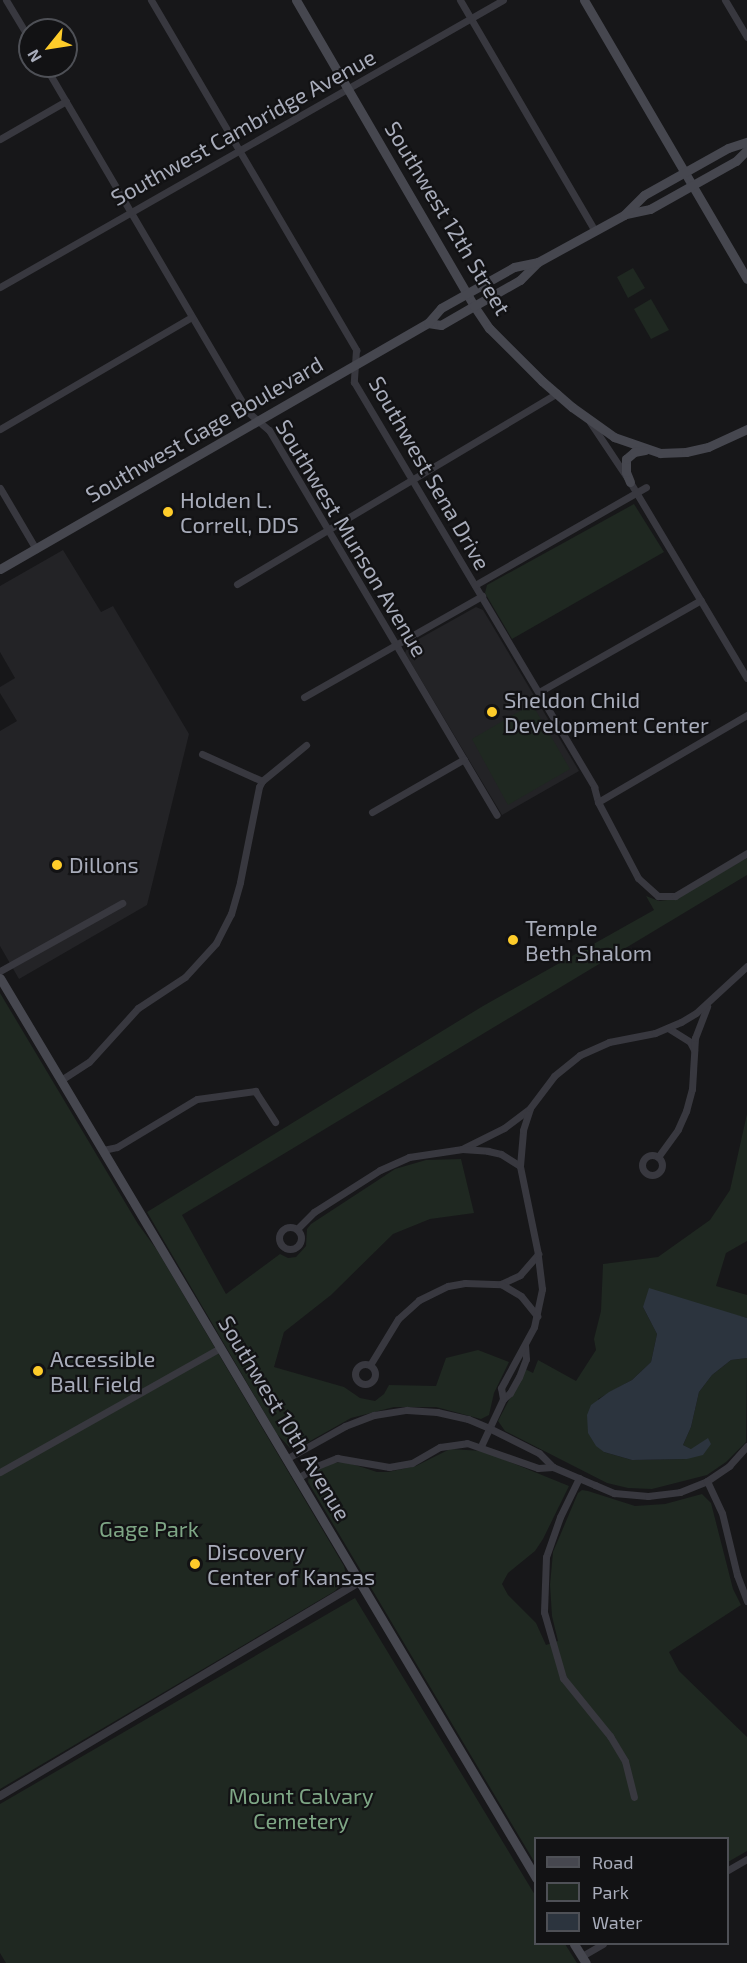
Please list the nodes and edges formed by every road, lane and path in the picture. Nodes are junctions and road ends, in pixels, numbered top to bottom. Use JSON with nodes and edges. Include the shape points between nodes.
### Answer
{"nodes":[{"id":1,"x":6,"y":0,"type":"edge"},
{"id":2,"x":150,"y":0,"type":"edge"},
{"id":3,"x":296,"y":0,"type":"edge"},
{"id":4,"x":460,"y":0,"type":"edge"},
{"id":5,"x":503,"y":0,"type":"edge"},
{"id":6,"x":584,"y":0,"type":"edge"},
{"id":7,"x":725,"y":0,"type":"edge"},
{"id":8,"x":470,"y":18,"type":"junction"},
{"id":9,"x":18,"y":20,"type":"edge"},
{"id":10,"x":747,"y":37,"type":"edge"},
{"id":11,"x":52,"y":78,"type":"edge"},
{"id":12,"x":348,"y":89,"type":"junction"},
{"id":13,"x":66,"y":101,"type":"junction"},
{"id":14,"x":0,"y":139,"type":"edge"},
{"id":15,"x":747,"y":142,"type":"edge"},
{"id":16,"x":238,"y":150,"type":"junction"},
{"id":17,"x":747,"y":150,"type":"edge"},
{"id":18,"x":685,"y":172,"type":"junction"},
{"id":19,"x":693,"y":185,"type":"junction"},
{"id":20,"x":130,"y":211,"type":"junction"},
{"id":21,"x":624,"y":215,"type":"junction"},
{"id":22,"x":595,"y":231,"type":"junction"},
{"id":23,"x":538,"y":262,"type":"junction"},
{"id":24,"x":747,"y":279,"type":"edge"},
{"id":25,"x":0,"y":287,"type":"edge"},
{"id":26,"x":467,"y":294,"type":"junction"},
{"id":27,"x":474,"y":306,"type":"junction"},
{"id":28,"x":192,"y":317,"type":"junction"},
{"id":29,"x":428,"y":323,"type":"junction"},
{"id":30,"x":354,"y":366,"type":"junction"},
{"id":31,"x":557,"y":393,"type":"junction"},
{"id":32,"x":586,"y":417,"type":"junction"},
{"id":33,"x":258,"y":421,"type":"junction"},
{"id":34,"x":747,"y":424,"type":"edge"},
{"id":35,"x":0,"y":429,"type":"edge"},
{"id":36,"x":747,"y":429,"type":"edge"},
{"id":37,"x":724,"y":440,"type":"junction"},
{"id":38,"x":645,"y":450,"type":"junction"},
{"id":39,"x":414,"y":481,"type":"junction"},
{"id":40,"x":630,"y":482,"type":"junction"},
{"id":41,"x":646,"y":487,"type":"dead end"},
{"id":42,"x":0,"y":488,"type":"edge"},
{"id":43,"x":636,"y":492,"type":"junction"},
{"id":44,"x":329,"y":531,"type":"junction"},
{"id":45,"x":36,"y":549,"type":"junction"},
{"id":46,"x":0,"y":569,"type":"edge"},
{"id":47,"x":237,"y":584,"type":"dead end"},
{"id":48,"x":475,"y":585,"type":"junction"},
{"id":49,"x":482,"y":596,"type":"junction"},
{"id":50,"x":701,"y":600,"type":"junction"},
{"id":51,"x":396,"y":645,"type":"junction"},
{"id":52,"x":747,"y":678,"type":"edge"},
{"id":53,"x":539,"y":692,"type":"junction"},
{"id":54,"x":304,"y":697,"type":"dead end"},
{"id":55,"x":747,"y":715,"type":"edge"},
{"id":56,"x":306,"y":744,"type":"dead end"},
{"id":57,"x":202,"y":754,"type":"dead end"},
{"id":58,"x":464,"y":759,"type":"junction"},
{"id":59,"x":262,"y":781,"type":"junction"},
{"id":60,"x":598,"y":802,"type":"junction"},
{"id":61,"x":372,"y":812,"type":"dead end"},
{"id":62,"x":497,"y":815,"type":"dead end"},
{"id":63,"x":747,"y":853,"type":"edge"},
{"id":64,"x":122,"y":903,"type":"dead end"},
{"id":65,"x":747,"y":966,"type":"edge"},
{"id":66,"x":0,"y":971,"type":"edge"},
{"id":67,"x":0,"y":978,"type":"edge"},
{"id":68,"x":708,"y":1003,"type":"junction"},
{"id":69,"x":668,"y":1028,"type":"junction"},
{"id":70,"x":694,"y":1050,"type":"junction"},
{"id":71,"x":61,"y":1080,"type":"junction"},
{"id":72,"x":530,"y":1108,"type":"junction"},
{"id":73,"x":275,"y":1122,"type":"dead end"},
{"id":74,"x":462,"y":1149,"type":"junction"},
{"id":75,"x":103,"y":1150,"type":"junction"},
{"id":76,"x":658,"y":1157,"type":"dead end"},
{"id":77,"x":520,"y":1166,"type":"junction"},
{"id":78,"x":297,"y":1229,"type":"dead end"},
{"id":79,"x":538,"y":1254,"type":"junction"},
{"id":80,"x":501,"y":1284,"type":"junction"},
{"id":81,"x":537,"y":1316,"type":"junction"},
{"id":82,"x":220,"y":1348,"type":"junction"},
{"id":83,"x":370,"y":1365,"type":"dead end"},
{"id":84,"x":489,"y":1428,"type":"junction"},
{"id":85,"x":482,"y":1446,"type":"junction"},
{"id":86,"x":747,"y":1446,"type":"edge"},
{"id":87,"x":286,"y":1459,"type":"junction"},
{"id":88,"x":553,"y":1467,"type":"junction"},
{"id":89,"x":0,"y":1472,"type":"edge"},
{"id":90,"x":298,"y":1478,"type":"junction"},
{"id":91,"x":579,"y":1478,"type":"junction"},
{"id":92,"x":707,"y":1481,"type":"junction"},
{"id":93,"x":359,"y":1582,"type":"junction"},
{"id":94,"x":747,"y":1601,"type":"edge"},
{"id":95,"x":0,"y":1796,"type":"edge"},
{"id":96,"x":634,"y":1797,"type":"dead end"},
{"id":97,"x":747,"y":1859,"type":"edge"},
{"id":98,"x":729,"y":1869,"type":"edge"},
{"id":99,"x":534,"y":1875,"type":"edge"},
{"id":100,"x":575,"y":1945,"type":"edge"},
{"id":101,"x":602,"y":1945,"type":"edge"},
{"id":102,"x":584,"y":1959,"type":"edge"}],
"edges":[{"from":1,"to":9,"type":"street"},
{"from":2,"to":16,"type":"street","name":"Southwest Sena Drive"},
{"from":3,"to":12,"type":"main road","name":"Southwest 12th Street"},
{"from":4,"to":8,"type":"street"},
{"from":5,"to":8,"type":"street","name":"Southwest Cambridge Avenue"},
{"from":6,"to":18,"type":"main road"},
{"from":7,"to":10,"type":"street"},
{"from":8,"to":12,"type":"street","name":"Southwest Cambridge Avenue"},
{"from":8,"to":22,"type":"street"},
{"from":11,"to":13,"type":"street","name":"Southwest Munson Avenue"},
{"from":12,"to":16,"type":"street","name":"Southwest Cambridge Avenue"},
{"from":12,"to":26,"type":"main road","name":"Southwest 12th Street"},
{"from":13,"to":14,"type":"street"},
{"from":13,"to":20,"type":"street","name":"Southwest Munson Avenue"},
{"from":15,"to":18,"type":"main road","name":"Southwest Gage Boulevard"},
{"from":16,"to":20,"type":"street","name":"Southwest Cambridge Avenue"},
{"from":16,"to":30,"type":"street","name":"Southwest Sena Drive","via":[[356,350]]},
{"from":17,"to":19,"type":"main road","name":"Southwest Gage Boulevard","via":[[736,161]]},
{"from":18,"to":19,"type":"main road"},
{"from":18,"to":21,"type":"main road","name":"Southwest Gage Boulevard","via":[[644,195]]},
{"from":19,"to":21,"type":"main road","name":"Southwest Gage Boulevard","via":[[650,209]]},
{"from":19,"to":24,"type":"main road"},
{"from":20,"to":25,"type":"street","name":"Southwest Cambridge Avenue"},
{"from":20,"to":28,"type":"street","name":"Southwest Munson Avenue"},
{"from":21,"to":22,"type":"main road","name":"Southwest Gage Boulevard"},
{"from":22,"to":23,"type":"main road","name":"Southwest Gage Boulevard"},
{"from":23,"to":26,"type":"main road","name":"Southwest Gage Boulevard","via":[[514,267]]},
{"from":23,"to":27,"type":"main road","name":"Southwest Gage Boulevard","via":[[520,280]]},
{"from":26,"to":27,"type":"main road","name":"Southwest 12th Street"},
{"from":26,"to":29,"type":"main road","name":"Southwest Gage Boulevard","via":[[441,308]]},
{"from":27,"to":29,"type":"main road","name":"Southwest Gage Boulevard","via":[[441,325]]},
{"from":27,"to":31,"type":"main road","name":"Southwest 12th Street","via":[[495,334]]},
{"from":28,"to":33,"type":"street","name":"Southwest Munson Avenue","via":[[248,412]]},
{"from":28,"to":35,"type":"street"},
{"from":29,"to":30,"type":"main road","name":"Southwest Gage Boulevard"},
{"from":30,"to":33,"type":"main road","name":"Southwest Gage Boulevard"},
{"from":30,"to":39,"type":"street","name":"Southwest Sena Drive","via":[[354,382]]},
{"from":31,"to":32,"type":"main road","name":"Southwest 12th Street"},
{"from":31,"to":39,"type":"street"},
{"from":32,"to":38,"type":"main road","via":[[614,437]]},
{"from":32,"to":40,"type":"street","name":"Southwest 12th Street"},
{"from":33,"to":44,"type":"street","name":"Southwest Munson Avenue","via":[[269,430]]},
{"from":33,"to":45,"type":"main road","name":"Southwest Gage Boulevard"},
{"from":34,"to":37,"type":"main road"},
{"from":36,"to":37,"type":"main road"},
{"from":37,"to":38,"type":"main road","via":[[686,452]]},
{"from":38,"to":40,"type":"main road","via":[[626,459]]},
{"from":39,"to":44,"type":"street"},
{"from":39,"to":48,"type":"street","name":"Southwest Sena Drive"},
{"from":40,"to":43,"type":"street","name":"Southwest 12th Street"},
{"from":41,"to":43,"type":"street"},
{"from":42,"to":45,"type":"street"},
{"from":43,"to":48,"type":"street"},
{"from":43,"to":50,"type":"street","name":"Southwest 12th Street"},
{"from":44,"to":47,"type":"street"},
{"from":44,"to":51,"type":"street","name":"Southwest Munson Avenue"},
{"from":45,"to":46,"type":"main road","name":"Southwest Gage Boulevard"},
{"from":48,"to":49,"type":"street","name":"Southwest Sena Drive"},
{"from":49,"to":51,"type":"street"},
{"from":49,"to":53,"type":"street","name":"Southwest Sena Drive"},
{"from":50,"to":52,"type":"street","name":"Southwest 12th Street"},
{"from":50,"to":53,"type":"street"},
{"from":51,"to":54,"type":"street"},
{"from":51,"to":58,"type":"street","name":"Southwest Munson Avenue"},
{"from":53,"to":60,"type":"street","name":"Southwest Sena Drive","via":[[594,787]]},
{"from":55,"to":60,"type":"street"},
{"from":56,"to":59,"type":"street"},
{"from":57,"to":59,"type":"street"},
{"from":58,"to":61,"type":"street"},
{"from":58,"to":62,"type":"street","name":"Southwest Munson Avenue"},
{"from":59,"to":71,"type":"street","via":[[231,914],[216,943],[185,977],[138,1008],[89,1062]]},
{"from":60,"to":63,"type":"street","name":"Southwest Sena Drive","via":[[638,878],[658,896],[675,896]]},
{"from":64,"to":66,"type":"street"},
{"from":65,"to":68,"type":"street"},
{"from":67,"to":71,"type":"main road","name":"Southwest 10th Avenue"},
{"from":68,"to":69,"type":"street"},
{"from":68,"to":70,"type":"street"},
{"from":69,"to":70,"type":"street","via":[[685,1038]]},
{"from":69,"to":72,"type":"street","via":[[609,1042],[580,1054],[554,1076]]},
{"from":70,"to":76,"type":"street","via":[[692,1089],[686,1111]]},
{"from":71,"to":75,"type":"main road","name":"Southwest 10th Avenue"},
{"from":72,"to":74,"type":"street","via":[[504,1128]]},
{"from":72,"to":77,"type":"street","via":[[520,1148]]},
{"from":73,"to":75,"type":"street","via":[[255,1091],[197,1099],[117,1147]]},
{"from":74,"to":77,"type":"street","via":[[501,1154]]},
{"from":74,"to":78,"type":"street","via":[[395,1162],[314,1212]]},
{"from":75,"to":82,"type":"main road","name":"Southwest 10th Avenue"},
{"from":77,"to":79,"type":"street"},
{"from":79,"to":80,"type":"street","via":[[520,1275]]},
{"from":79,"to":81,"type":"street","via":[[542,1290]]},
{"from":80,"to":81,"type":"street","via":[[522,1296]]},
{"from":80,"to":83,"type":"street","via":[[448,1286],[418,1300],[398,1318]]},
{"from":81,"to":84,"type":"street","via":[[525,1345],[526,1359],[519,1377]]},
{"from":82,"to":87,"type":"main road","name":"Southwest 10th Avenue"},
{"from":82,"to":89,"type":"street"},
{"from":84,"to":85,"type":"street"},
{"from":84,"to":87,"type":"street","via":[[444,1413],[388,1412],[345,1426]]},
{"from":84,"to":88,"type":"street","via":[[539,1453]]},
{"from":85,"to":88,"type":"street","via":[[538,1468]]},
{"from":85,"to":90,"type":"street","via":[[453,1444],[412,1463],[389,1467],[337,1458]]},
{"from":86,"to":92,"type":"street","via":[[729,1466]]},
{"from":87,"to":90,"type":"main road","name":"Southwest 10th Avenue"},
{"from":88,"to":91,"type":"street"},
{"from":90,"to":93,"type":"main road","name":"Southwest 10th Avenue"},
{"from":91,"to":92,"type":"street","via":[[614,1493],[648,1496],[680,1492]]},
{"from":91,"to":96,"type":"street","via":[[546,1557],[544,1612],[563,1678],[626,1761]]},
{"from":92,"to":94,"type":"street","via":[[722,1513]]},
{"from":93,"to":95,"type":"street"},
{"from":93,"to":99,"type":"main road","name":"Southwest 10th Avenue"},
{"from":97,"to":98,"type":"street"},
{"from":100,"to":102,"type":"main road"},
{"from":101,"to":102,"type":"street"}]}
